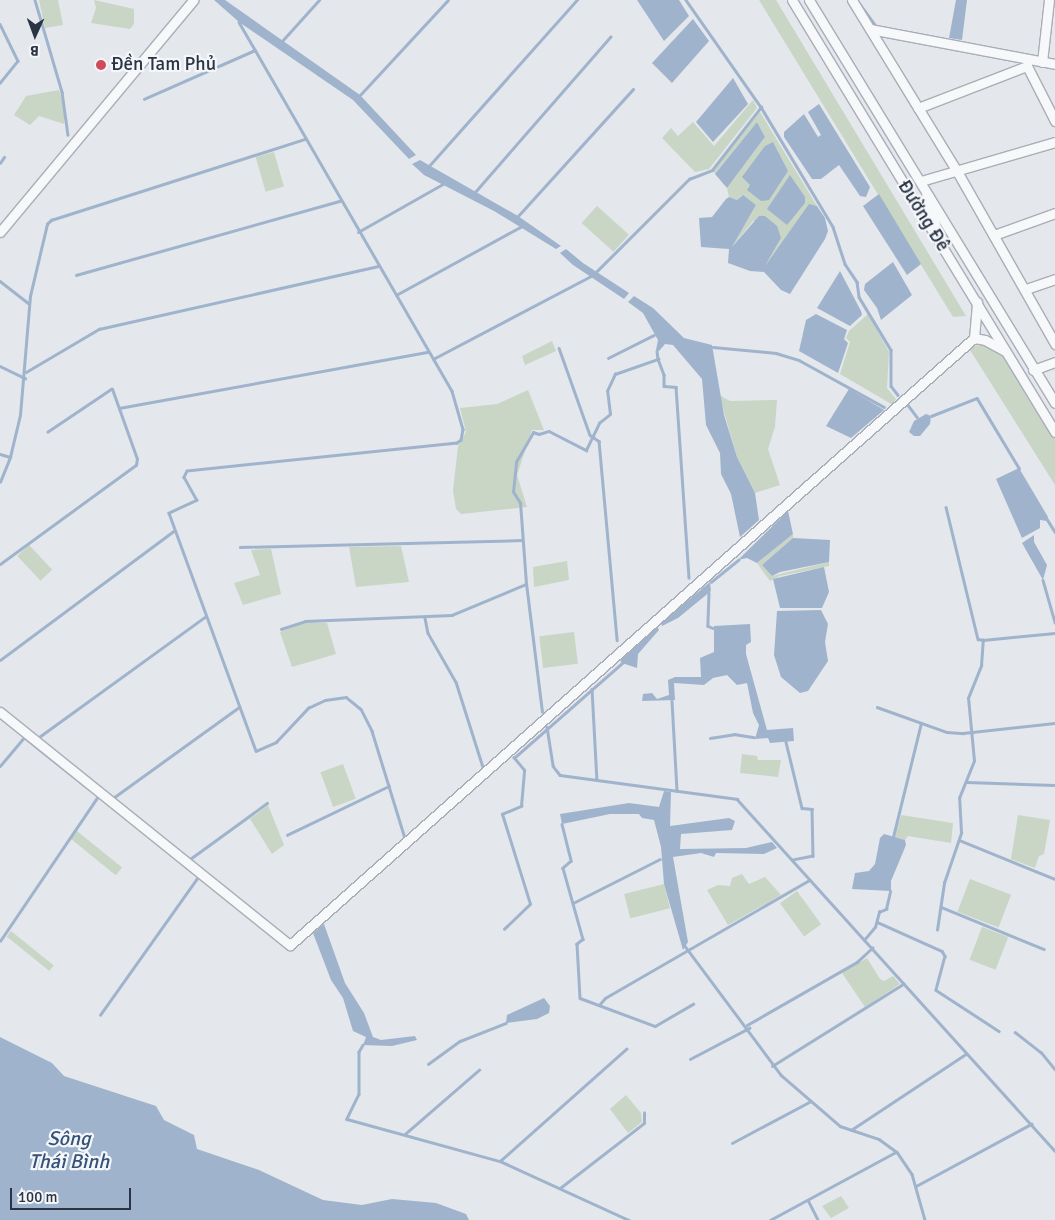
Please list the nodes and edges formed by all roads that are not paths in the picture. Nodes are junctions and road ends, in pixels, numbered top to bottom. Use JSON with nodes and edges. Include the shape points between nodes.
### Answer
{"nodes":[{"id":1,"x":193,"y":0,"type":"edge"},
{"id":2,"x":792,"y":0,"type":"edge"},
{"id":3,"x":809,"y":0,"type":"edge"},
{"id":4,"x":852,"y":0,"type":"edge"},
{"id":5,"x":1049,"y":0,"type":"edge"},
{"id":6,"x":870,"y":29,"type":"junction"},
{"id":7,"x":1042,"y":62,"type":"junction"},
{"id":8,"x":1029,"y":63,"type":"junction"},
{"id":9,"x":1055,"y":64,"type":"edge"},
{"id":10,"x":918,"y":108,"type":"junction"},
{"id":11,"x":1055,"y":120,"type":"edge"},
{"id":12,"x":1055,"y":142,"type":"edge"},
{"id":13,"x":958,"y":173,"type":"junction"},
{"id":14,"x":921,"y":181,"type":"junction"},
{"id":15,"x":1055,"y":213,"type":"edge"},
{"id":16,"x":0,"y":232,"type":"edge"},
{"id":17,"x":994,"y":235,"type":"junction"},
{"id":18,"x":943,"y":248,"type":"junction"},
{"id":19,"x":1055,"y":279,"type":"edge"},
{"id":20,"x":1026,"y":289,"type":"junction"},
{"id":21,"x":977,"y":302,"type":"junction"},
{"id":22,"x":974,"y":338,"type":"junction"},
{"id":23,"x":1055,"y":344,"type":"edge"},
{"id":24,"x":1006,"y":352,"type":"junction"},
{"id":25,"x":1055,"y":362,"type":"edge"},
{"id":26,"x":1033,"y":370,"type":"junction"},
{"id":27,"x":1055,"y":403,"type":"edge"},
{"id":28,"x":1055,"y":432,"type":"edge"},
{"id":29,"x":0,"y":712,"type":"edge"}],
"edges":[{"from":1,"to":16,"type":"street"},
{"from":2,"to":18,"type":"street","name":"Đường Đê"},
{"from":3,"to":14,"type":"street","name":"Đường Đê"},
{"from":4,"to":6,"type":"street"},
{"from":5,"to":7,"type":"street"},
{"from":6,"to":8,"type":"street"},
{"from":6,"to":10,"type":"street"},
{"from":7,"to":8,"type":"street"},
{"from":7,"to":9,"type":"street"},
{"from":8,"to":10,"type":"street"},
{"from":8,"to":11,"type":"street"},
{"from":10,"to":13,"type":"street"},
{"from":12,"to":13,"type":"street"},
{"from":13,"to":14,"type":"street"},
{"from":13,"to":17,"type":"street"},
{"from":14,"to":18,"type":"street"},
{"from":14,"to":26,"type":"street","name":"Đường Đê"},
{"from":15,"to":17,"type":"street"},
{"from":17,"to":20,"type":"street"},
{"from":18,"to":21,"type":"street","name":"Đường Đê"},
{"from":19,"to":20,"type":"street"},
{"from":20,"to":23,"type":"street"},
{"from":21,"to":22,"type":"street"},
{"from":21,"to":24,"type":"street","name":"Đường Đê"},
{"from":22,"to":24,"type":"street","via":[[985,340]]},
{"from":22,"to":29,"type":"street","via":[[290,945]]},
{"from":24,"to":28,"type":"street","name":"Đường Đê"},
{"from":25,"to":26,"type":"street"},
{"from":26,"to":27,"type":"street","name":"Đường Đê"}]}
